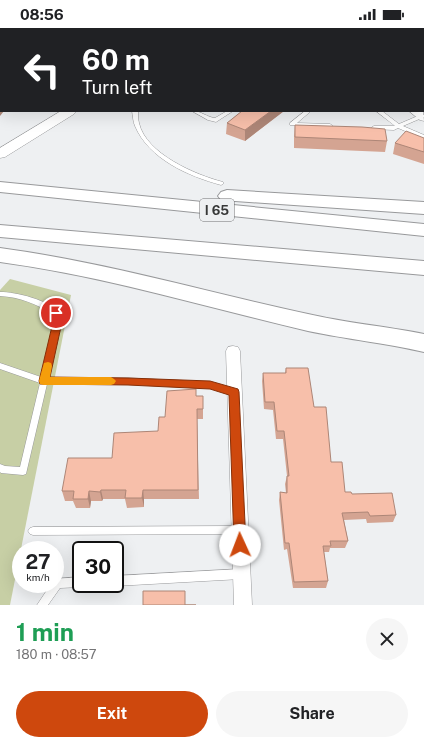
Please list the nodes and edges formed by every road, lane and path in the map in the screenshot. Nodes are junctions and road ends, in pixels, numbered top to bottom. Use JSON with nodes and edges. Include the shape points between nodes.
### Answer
{"nodes":[{"id":1,"x":68,"y":112,"type":"edge"},
{"id":2,"x":135,"y":112,"type":"edge"},
{"id":3,"x":197,"y":112,"type":"edge"},
{"id":4,"x":228,"y":112,"type":"edge"},
{"id":5,"x":307,"y":112,"type":"edge"},
{"id":6,"x":380,"y":112,"type":"edge"},
{"id":7,"x":420,"y":115,"type":"edge"},
{"id":8,"x":335,"y":126,"type":"edge"},
{"id":9,"x":398,"y":126,"type":"junction"},
{"id":10,"x":365,"y":128,"type":"edge"},
{"id":11,"x":424,"y":137,"type":"edge"},
{"id":12,"x":0,"y":154,"type":"edge"},
{"id":13,"x":221,"y":183,"type":"dead end"},
{"id":14,"x":5,"y":188,"type":"edge"},
{"id":15,"x":424,"y":208,"type":"edge"},
{"id":16,"x":424,"y":230,"type":"edge"},
{"id":17,"x":0,"y":231,"type":"edge"},
{"id":18,"x":0,"y":255,"type":"edge"},
{"id":19,"x":424,"y":268,"type":"edge"},
{"id":20,"x":0,"y":294,"type":"edge"},
{"id":21,"x":424,"y":343,"type":"edge"},
{"id":22,"x":233,"y":351,"type":"dead end"},
{"id":23,"x":0,"y":366,"type":"edge"},
{"id":24,"x":44,"y":381,"type":"junction"},
{"id":25,"x":234,"y":392,"type":"junction"},
{"id":26,"x":0,"y":468,"type":"edge"},
{"id":27,"x":239,"y":530,"type":"junction"},
{"id":28,"x":34,"y":531,"type":"dead end"},
{"id":29,"x":241,"y":574,"type":"junction"},
{"id":30,"x":124,"y":580,"type":"edge"},
{"id":31,"x":72,"y":582,"type":"edge"},
{"id":32,"x":42,"y":605,"type":"edge"},
{"id":33,"x":243,"y":605,"type":"edge"}],
"edges":[{"from":1,"to":12,"type":"street"},
{"from":2,"to":13,"type":"lane","via":[[135,119],[142,135],[158,152],[190,174]]},
{"from":3,"to":4,"type":"lane","via":[[216,120]]},
{"from":5,"to":8,"type":"lane","via":[[292,124]]},
{"from":6,"to":9,"type":"lane"},
{"from":7,"to":9,"type":"lane"},
{"from":9,"to":10,"type":"lane","via":[[387,129]]},
{"from":9,"to":11,"type":"lane"},
{"from":14,"to":15,"type":"highway","via":[[61,183],[189,194]]},
{"from":14,"to":16,"type":"highway","number":"I 65"},
{"from":17,"to":19,"type":"highway"},
{"from":18,"to":21,"type":"highway","via":[[97,271],[295,320]]},
{"from":20,"to":24,"type":"lane","via":[[11,293],[56,313],[58,322]]},
{"from":22,"to":25,"type":"street"},
{"from":23,"to":24,"type":"lane"},
{"from":24,"to":25,"type":"lane","via":[[210,385]]},
{"from":24,"to":26,"type":"lane","via":[[23,471]]},
{"from":25,"to":27,"type":"street"},
{"from":27,"to":28,"type":"lane"},
{"from":27,"to":29,"type":"street"},
{"from":29,"to":30,"type":"lane"},
{"from":29,"to":33,"type":"street"},
{"from":31,"to":32,"type":"lane","via":[[57,583]]}]}
